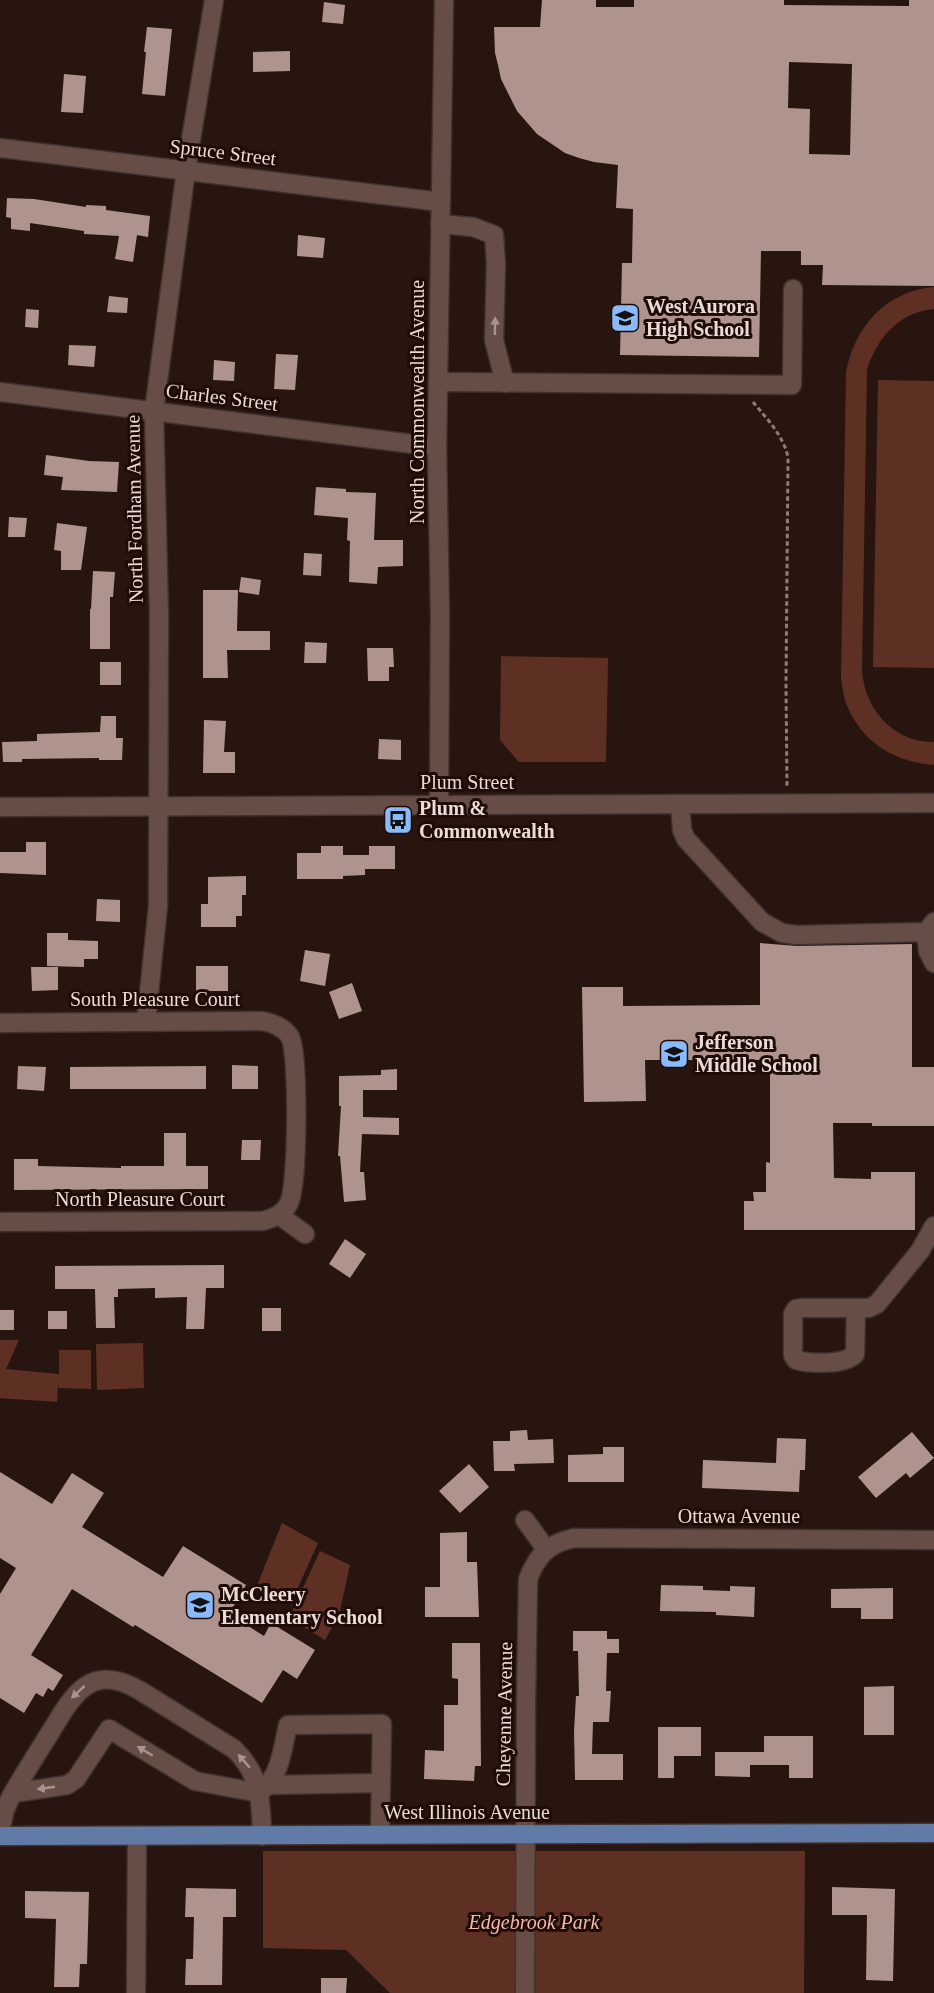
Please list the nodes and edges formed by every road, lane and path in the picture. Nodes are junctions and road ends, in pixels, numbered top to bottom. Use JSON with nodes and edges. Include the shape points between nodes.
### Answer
{"nodes":[{"id":1,"x":214,"y":0,"type":"edge"},
{"id":2,"x":444,"y":0,"type":"edge"},
{"id":3,"x":0,"y":148,"type":"edge"},
{"id":4,"x":186,"y":170,"type":"junction"},
{"id":5,"x":441,"y":202,"type":"junction"},
{"id":6,"x":440,"y":224,"type":"junction"},
{"id":7,"x":793,"y":289,"type":"dead end"},
{"id":8,"x":438,"y":382,"type":"junction"},
{"id":9,"x":506,"y":383,"type":"junction"},
{"id":10,"x":0,"y":392,"type":"edge"},
{"id":11,"x":753,"y":402,"type":"dead end"},
{"id":12,"x":154,"y":411,"type":"junction"},
{"id":13,"x":437,"y":447,"type":"junction"},
{"id":14,"x":787,"y":792,"type":"dead end"},
{"id":15,"x":934,"y":803,"type":"edge"},
{"id":16,"x":680,"y":804,"type":"junction"},
{"id":17,"x":439,"y":805,"type":"junction"},
{"id":18,"x":0,"y":807,"type":"edge"},
{"id":19,"x":158,"y":807,"type":"junction"},
{"id":20,"x":930,"y":927,"type":"edge"},
{"id":21,"x":934,"y":963,"type":"edge"},
{"id":22,"x":147,"y":1022,"type":"junction"},
{"id":23,"x":0,"y":1023,"type":"edge"},
{"id":24,"x":279,"y":1215,"type":"junction"},
{"id":25,"x":0,"y":1222,"type":"edge"},
{"id":26,"x":934,"y":1226,"type":"edge"},
{"id":27,"x":305,"y":1234,"type":"dead end"},
{"id":28,"x":856,"y":1308,"type":"dead end"},
{"id":29,"x":525,"y":1520,"type":"dead end"},
{"id":30,"x":934,"y":1540,"type":"edge"},
{"id":31,"x":546,"y":1549,"type":"junction"},
{"id":32,"x":381,"y":1783,"type":"junction"},
{"id":33,"x":264,"y":1789,"type":"junction"},
{"id":34,"x":13,"y":1793,"type":"junction"},
{"id":35,"x":934,"y":1833,"type":"edge"},
{"id":36,"x":0,"y":1834,"type":"edge"},
{"id":37,"x":526,"y":1834,"type":"junction"},
{"id":38,"x":380,"y":1835,"type":"junction"},
{"id":39,"x":137,"y":1836,"type":"junction"},
{"id":40,"x":262,"y":1836,"type":"junction"},
{"id":41,"x":135,"y":1993,"type":"edge"},
{"id":42,"x":525,"y":1993,"type":"edge"}],
"edges":[{"from":1,"to":4,"type":"street","name":"North Fordham Avenue"},
{"from":2,"to":5,"type":"street","name":"North Commonwealth Avenue"},
{"from":3,"to":4,"type":"street","name":"Spruce Street"},
{"from":4,"to":5,"type":"street","name":"Spruce Street"},
{"from":4,"to":12,"type":"street","name":"North Fordham Avenue"},
{"from":5,"to":6,"type":"street","name":"North Commonwealth Avenue"},
{"from":6,"to":8,"type":"street","name":"North Commonwealth Avenue"},
{"from":9,"to":6,"type":"street","one_way":true,"via":[[494,340],[494,235],[472,227]]},
{"from":7,"to":9,"type":"street","via":[[792,385]]},
{"from":8,"to":9,"type":"street"},
{"from":8,"to":13,"type":"street","name":"North Commonwealth Avenue"},
{"from":10,"to":12,"type":"street","name":"Charles Street"},
{"from":11,"to":14,"type":"path","via":[[779,434],[789,457]]},
{"from":12,"to":13,"type":"street","name":"Charles Street"},
{"from":12,"to":19,"type":"street","name":"North Fordham Avenue"},
{"from":13,"to":17,"type":"street","name":"North Commonwealth Avenue"},
{"from":15,"to":16,"type":"street","name":"Plum Street"},
{"from":16,"to":17,"type":"street","name":"Plum Street"},
{"from":16,"to":20,"type":"street","via":[[686,839],[762,922],[782,933]]},
{"from":17,"to":19,"type":"street","name":"Plum Street"},
{"from":18,"to":19,"type":"street","name":"Plum Street"},
{"from":19,"to":22,"type":"street","name":"North Fordham Avenue","via":[[158,906]]},
{"from":20,"to":21,"type":"street","via":[[928,951]]},
{"from":22,"to":23,"type":"street","name":"South Pleasure Court"},
{"from":22,"to":24,"type":"street","name":"South Pleasure Court","via":[[262,1021],[287,1032],[294,1050],[295,1179],[289,1204]]},
{"from":24,"to":25,"type":"street","name":"North Pleasure Court","via":[[263,1221]]},
{"from":24,"to":27,"type":"street"},
{"from":26,"to":28,"type":"street","via":[[920,1251],[877,1304]]},
{"from":29,"to":31,"type":"street"},
{"from":30,"to":31,"type":"street","name":"Ottawa Avenue","via":[[574,1538]]},
{"from":31,"to":37,"type":"street","name":"Cheyenne Avenue","via":[[528,1579]]},
{"from":32,"to":33,"type":"street"},
{"from":32,"to":33,"type":"street","via":[[382,1724],[288,1725],[278,1770]]},
{"from":32,"to":38,"type":"street"},
{"from":33,"to":34,"type":"street","one_way":true,"via":[[195,1781],[108,1729],[76,1779],[67,1785]]},
{"from":33,"to":34,"type":"street","one_way":true,"via":[[234,1749],[139,1690],[106,1679],[89,1683],[73,1696]]},
{"from":33,"to":40,"type":"street"},
{"from":34,"to":36,"type":"street","via":[[4,1809]]},
{"from":35,"to":37,"type":"main road","name":"West Illinois Avenue"},
{"from":36,"to":39,"type":"main road","name":"West Illinois Avenue"},
{"from":37,"to":38,"type":"main road","name":"West Illinois Avenue"},
{"from":37,"to":42,"type":"street","name":"Cheyenne Avenue"},
{"from":38,"to":40,"type":"main road","name":"West Illinois Avenue"},
{"from":39,"to":40,"type":"main road","name":"West Illinois Avenue"},
{"from":39,"to":41,"type":"street"}]}
